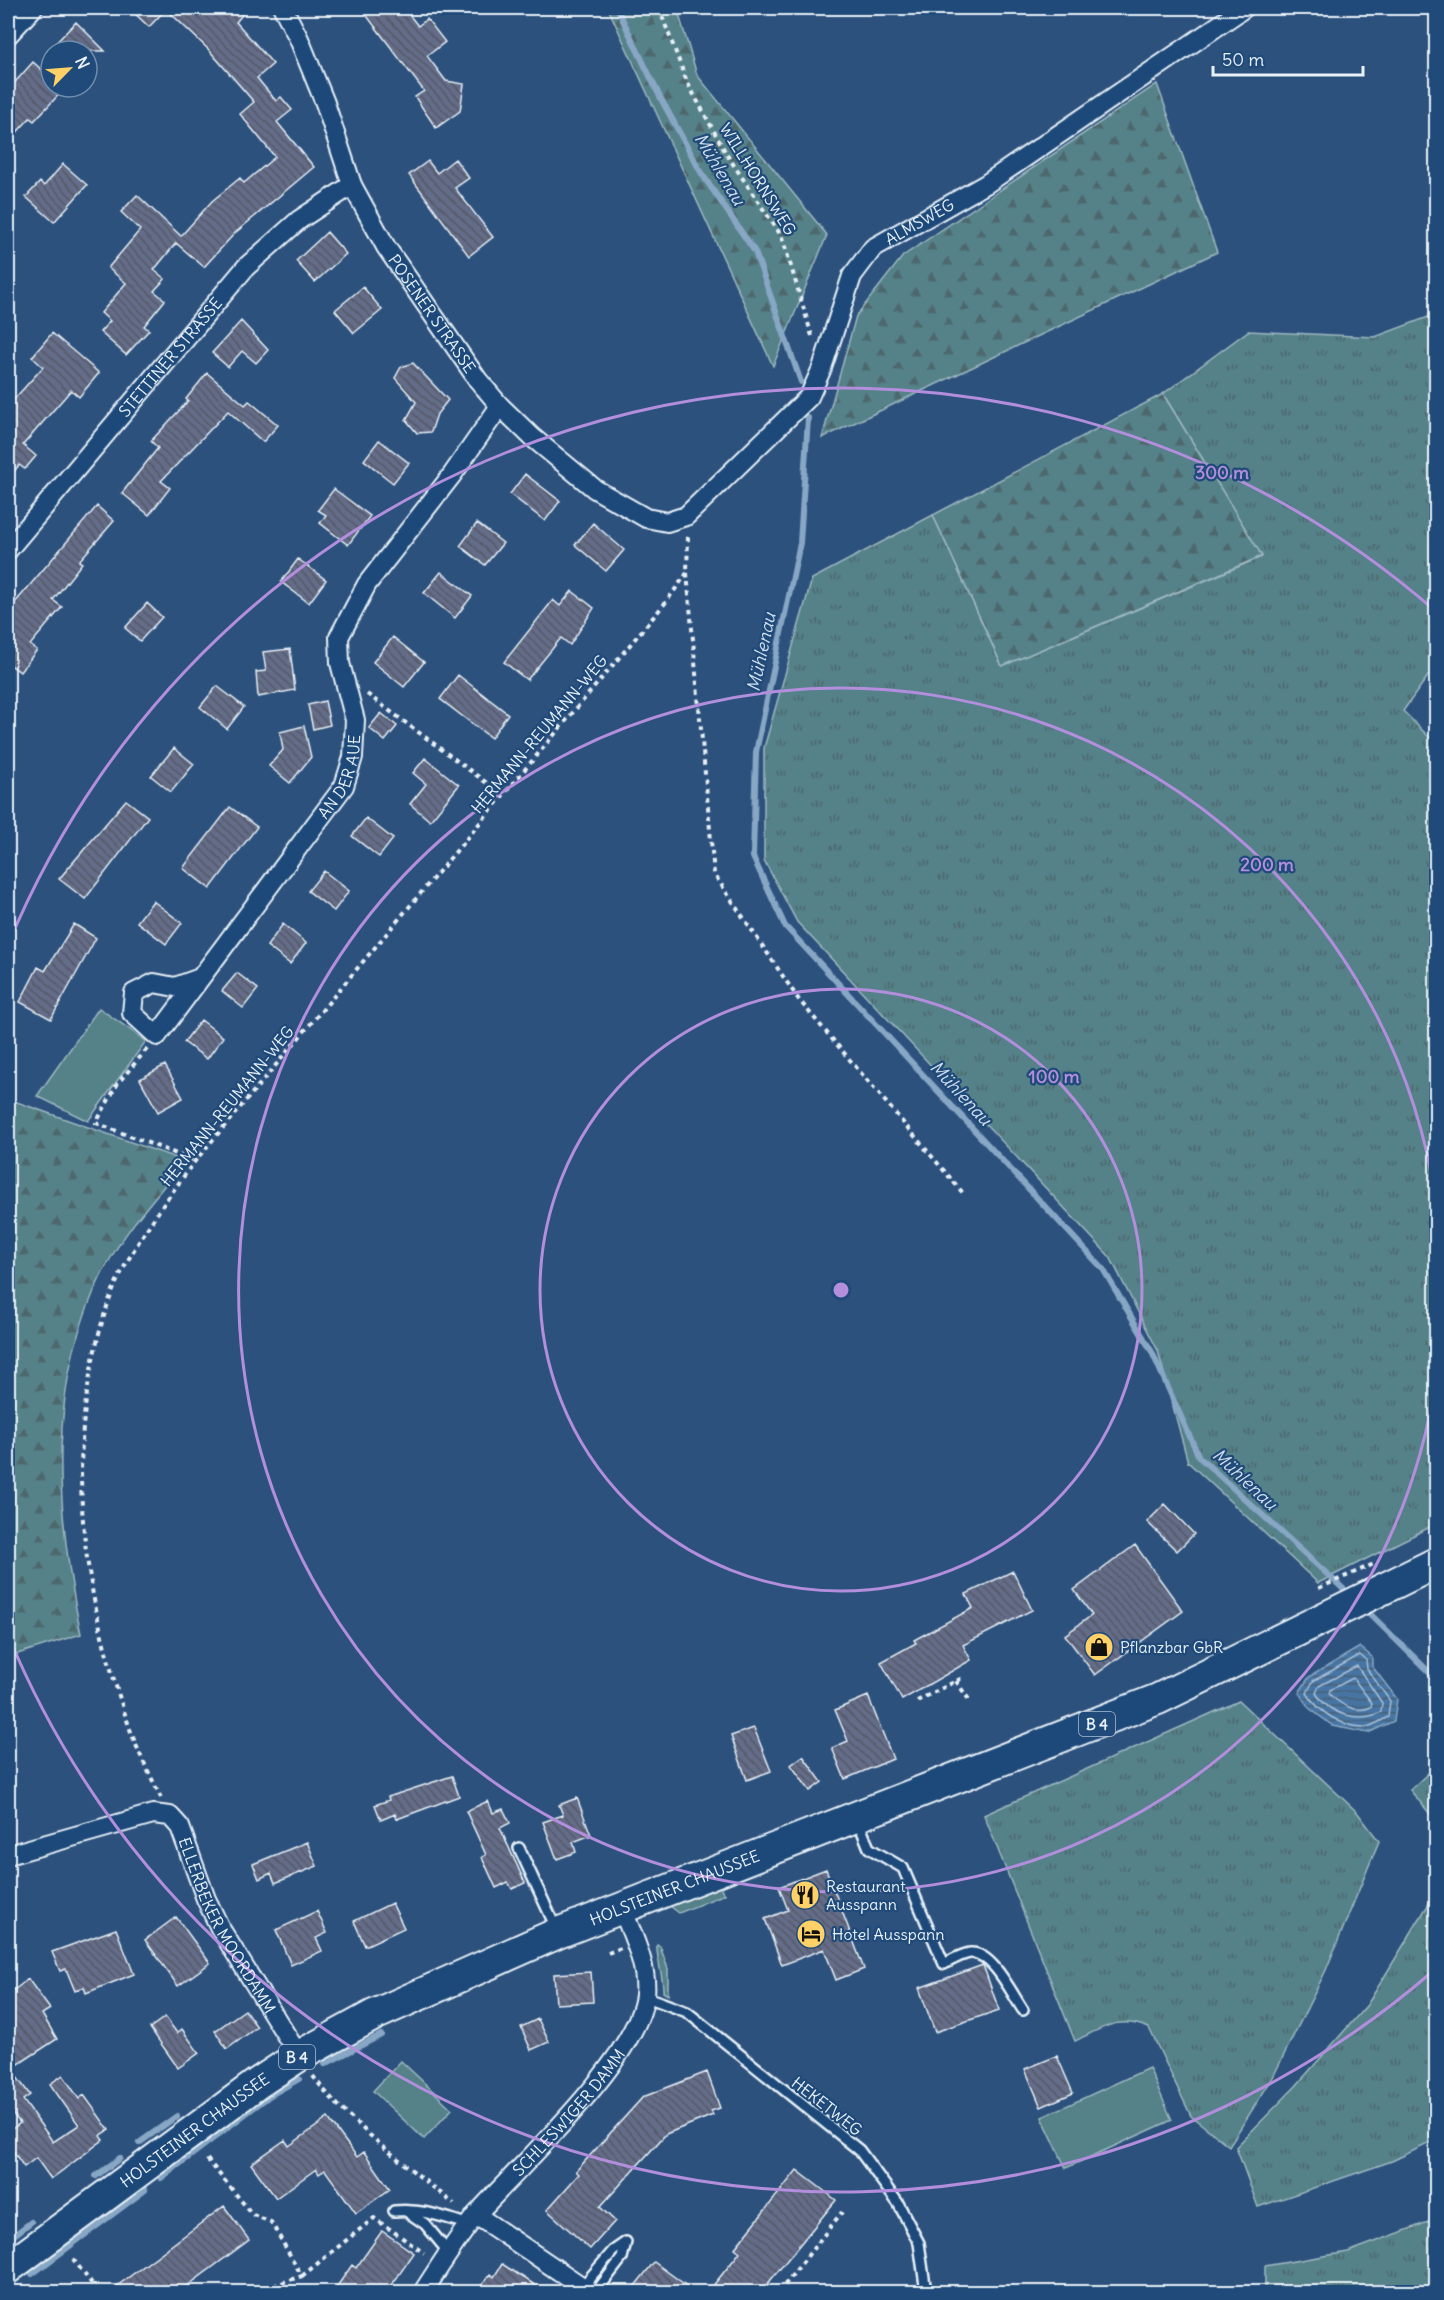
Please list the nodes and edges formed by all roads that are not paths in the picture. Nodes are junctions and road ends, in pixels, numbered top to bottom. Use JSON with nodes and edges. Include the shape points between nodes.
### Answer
{"nodes":[{"id":1,"x":33,"y":8,"type":"edge"},
{"id":2,"x":283,"y":8,"type":"edge"},
{"id":3,"x":1244,"y":8,"type":"edge"},
{"id":4,"x":8,"y":35,"type":"edge"},
{"id":5,"x":352,"y":185,"type":"junction"},
{"id":6,"x":500,"y":406,"type":"junction"},
{"id":7,"x":686,"y":516,"type":"joint"},
{"id":8,"x":8,"y":550,"type":"edge"},
{"id":9,"x":200,"y":978,"type":"junction"},
{"id":10,"x":1437,"y":1563,"type":"edge"},
{"id":11,"x":856,"y":1816,"type":"junction"},
{"id":12,"x":519,"y":1848,"type":"dead end"},
{"id":13,"x":8,"y":1855,"type":"edge"},
{"id":14,"x":622,"y":1908,"type":"junction"},
{"id":15,"x":558,"y":1933,"type":"junction"},
{"id":16,"x":645,"y":1996,"type":"junction"},
{"id":17,"x":1023,"y":2010,"type":"dead end"},
{"id":18,"x":299,"y":2056,"type":"junction"},
{"id":19,"x":472,"y":2220,"type":"junction"},
{"id":20,"x":449,"y":2253,"type":"junction"},
{"id":21,"x":8,"y":2268,"type":"edge"},
{"id":22,"x":589,"y":2291,"type":"edge"},
{"id":23,"x":423,"y":2292,"type":"edge"},
{"id":24,"x":926,"y":2292,"type":"edge"}],
"edges":[{"from":1,"to":4,"type":"street"},
{"from":2,"to":5,"type":"street","name":"POSENER STRASSE","via":[[325,103]]},
{"from":3,"to":7,"type":"street","name":"ALMSWEG","via":[[986,184],[873,248],[852,276],[809,397]]},
{"from":5,"to":6,"type":"street","name":"POSENER STRASSE","via":[[386,248]]},
{"from":5,"to":8,"type":"street","name":"STETTINER STRASSE","via":[[299,220],[246,267]]},
{"from":6,"to":7,"type":"street","name":"POSENER STRASSE","via":[[572,471],[618,502],[646,518],[667,522]]},
{"from":6,"to":9,"type":"street","name":"AN DER AUE","via":[[367,584],[339,637],[340,663],[355,720],[353,757],[344,786]]},
{"from":9,"to":9,"type":"street","name":"AN DER AUE","via":[[157,1036],[132,1013],[134,993],[154,983],[175,987]]},
{"from":10,"to":11,"type":"main road","name":"HOLSTEINER CHAUSSEE","number":"B 4","via":[[1158,1699]]},
{"from":11,"to":14,"type":"main road","name":"HOLSTEINER CHAUSSEE","number":"B 4"},
{"from":11,"to":17,"type":"lane","via":[[869,1848],[903,1868],[944,1964],[969,1953],[981,1954],[991,1962]]},
{"from":12,"to":15,"type":"lane"},
{"from":13,"to":18,"type":"street","name":"ELLERBEKER MOORDAMM","via":[[153,1814],[170,1816],[180,1827],[220,1928]]},
{"from":14,"to":15,"type":"main road","name":"HOLSTEINER CHAUSSEE","number":"B 4"},
{"from":14,"to":16,"type":"street","name":"SCHLESWIGER DAMM","via":[[642,1962]]},
{"from":15,"to":18,"type":"main road","name":"HOLSTEINER CHAUSSEE","number":"B 4","via":[[374,2015]]},
{"from":16,"to":19,"type":"street","name":"SCHLESWIGER DAMM","via":[[635,2028],[619,2054]]},
{"from":16,"to":24,"type":"lane","name":"HEKETWEG","via":[[687,2012],[859,2150],[898,2203],[919,2243]]},
{"from":18,"to":21,"type":"main road","name":"HOLSTEINER CHAUSSEE","number":"B 4"},
{"from":19,"to":20,"type":"street","name":"SCHLESWIGER DAMM"},
{"from":19,"to":20,"type":"lane","via":[[425,2211],[399,2211],[425,2224]]},
{"from":19,"to":22,"type":"street"},
{"from":20,"to":23,"type":"street","name":"SCHLESWIGER DAMM"},
{"from":22,"to":22,"type":"lane","via":[[613,2251],[626,2242],[622,2258]]}]}
